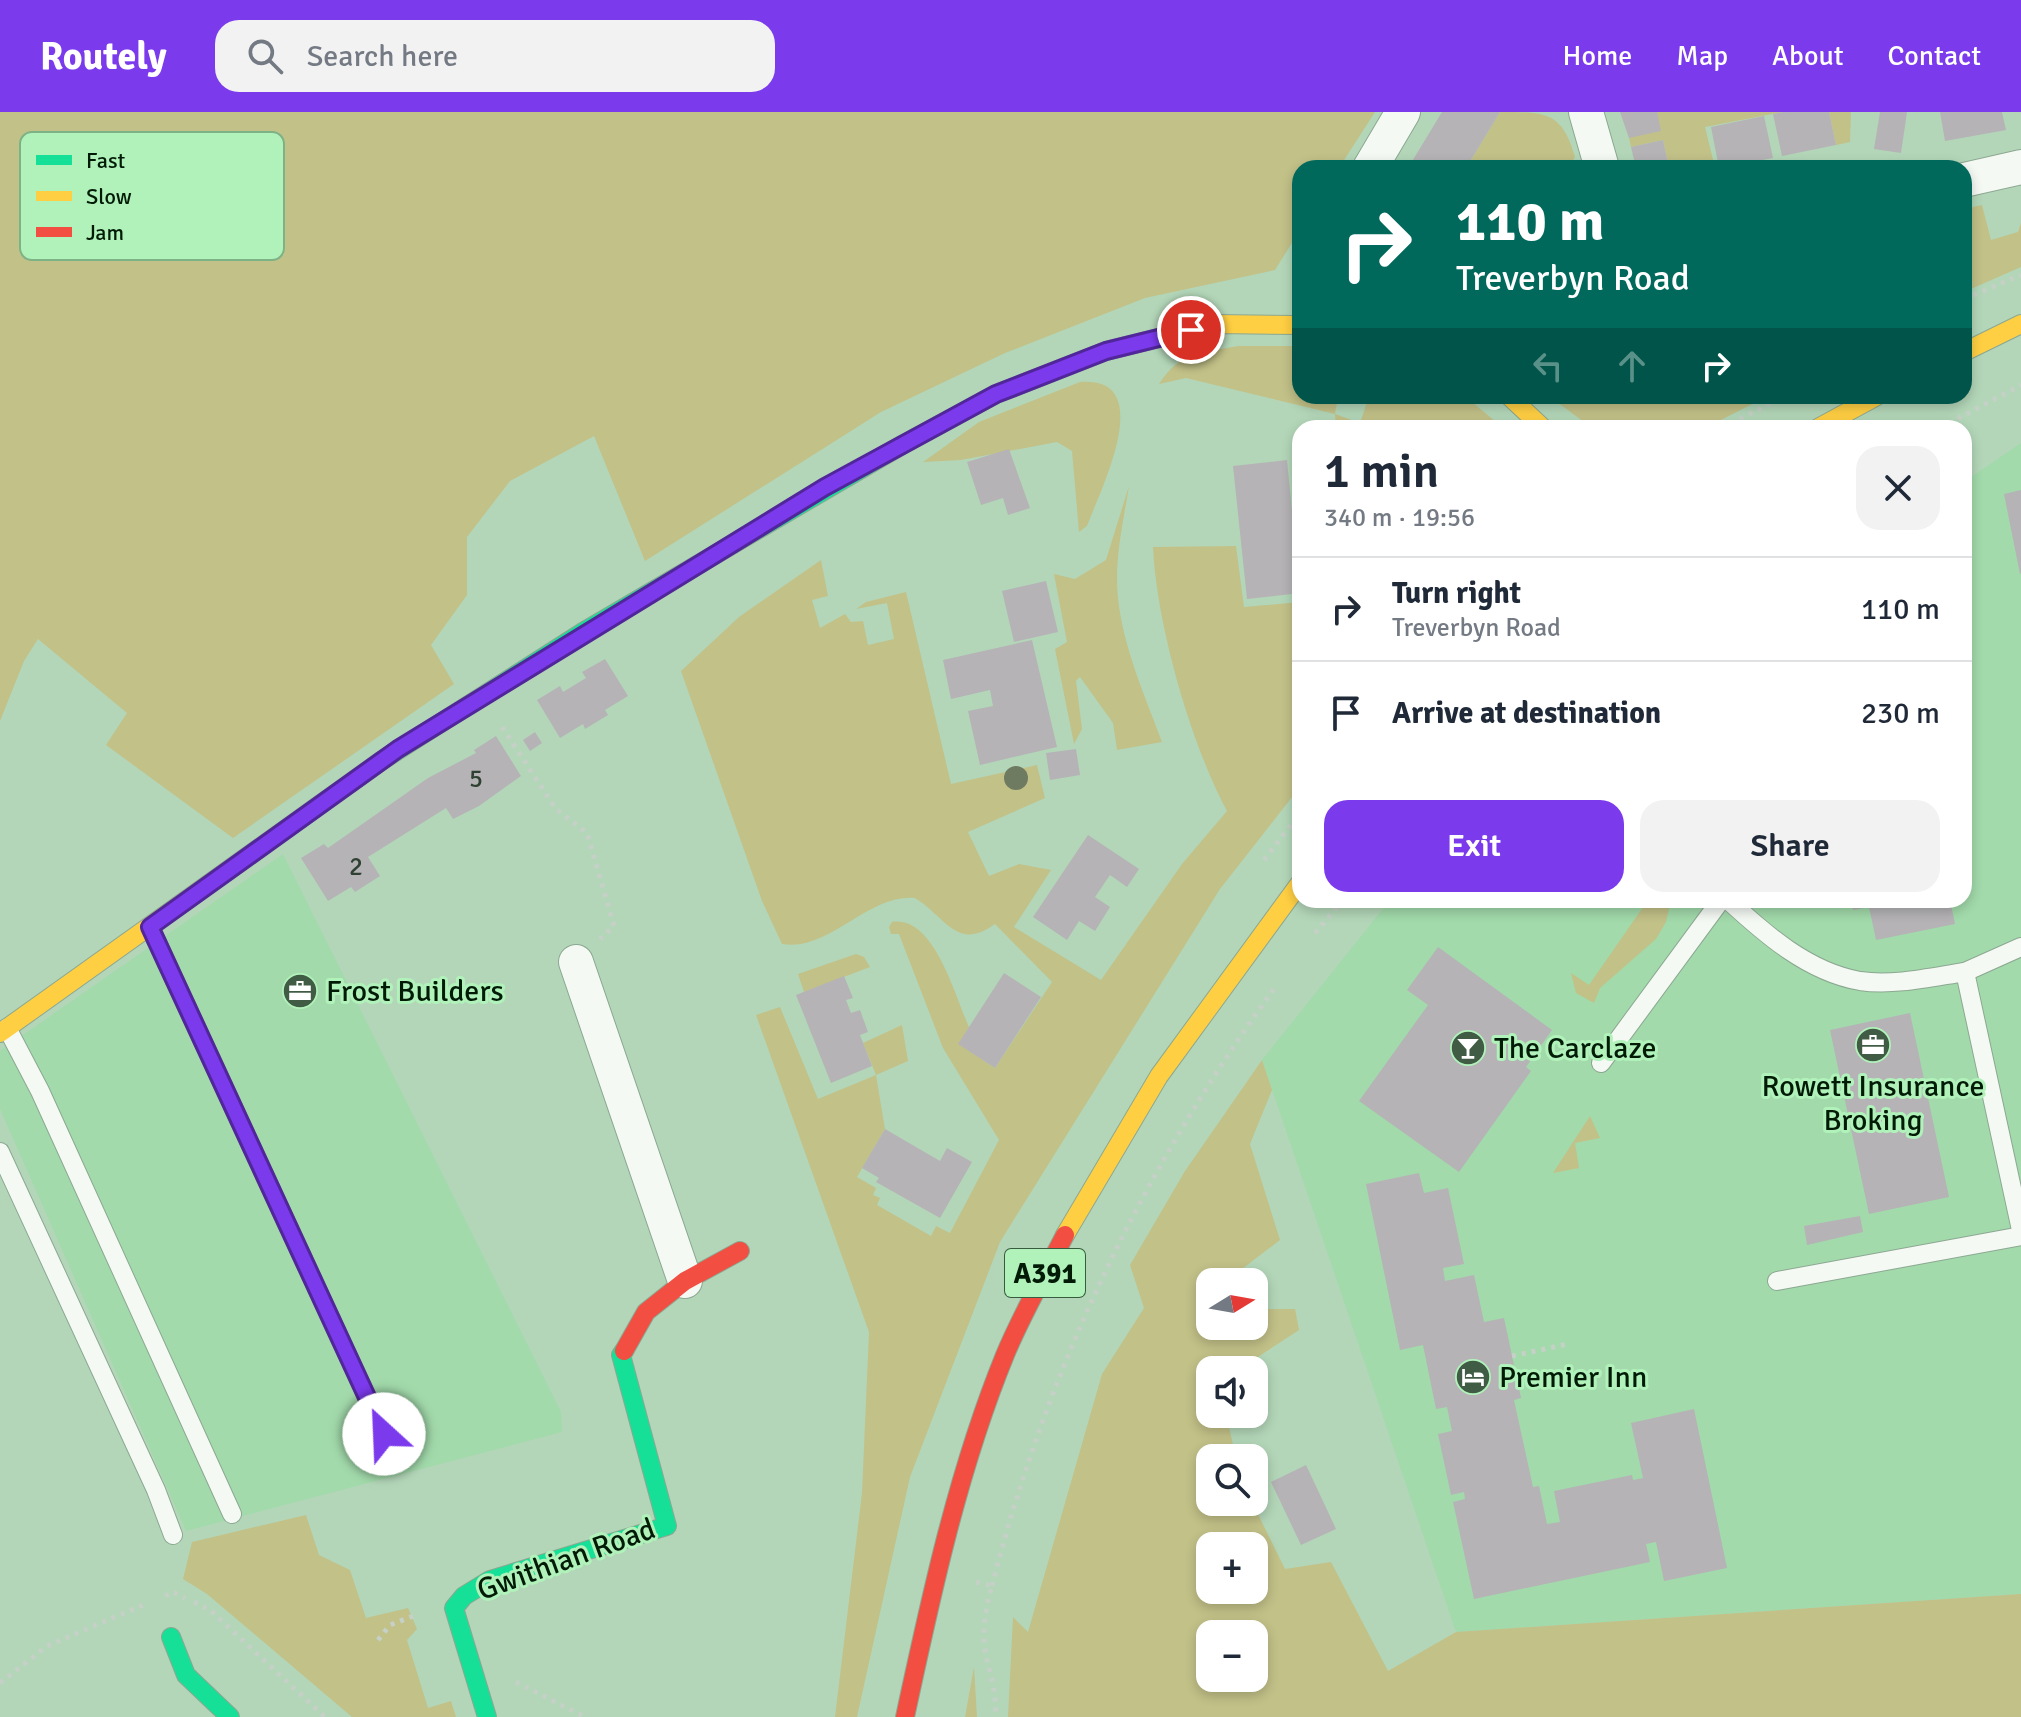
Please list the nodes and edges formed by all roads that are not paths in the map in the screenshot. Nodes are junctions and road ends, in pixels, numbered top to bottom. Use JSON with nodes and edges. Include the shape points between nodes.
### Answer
{"nodes":[{"id":1,"x":1403,"y":112,"type":"edge"},
{"id":2,"x":1586,"y":112,"type":"edge"},
{"id":3,"x":1375,"y":160,"type":"edge"},
{"id":4,"x":1600,"y":160,"type":"edge"},
{"id":5,"x":2021,"y":167,"type":"edge"},
{"id":6,"x":1972,"y":178,"type":"edge"},
{"id":7,"x":2021,"y":324,"type":"edge"},
{"id":8,"x":1292,"y":325,"type":"edge"},
{"id":9,"x":1972,"y":348,"type":"edge"},
{"id":10,"x":1517,"y":404,"type":"edge"},
{"id":11,"x":1862,"y":404,"type":"edge"},
{"id":12,"x":1533,"y":420,"type":"edge"},
{"id":13,"x":1833,"y":420,"type":"edge"},
{"id":14,"x":1292,"y":893,"type":"edge"},
{"id":15,"x":1715,"y":908,"type":"edge"},
{"id":16,"x":1737,"y":908,"type":"edge"},
{"id":17,"x":150,"y":927,"type":"junction"},
{"id":18,"x":2021,"y":947,"type":"edge"},
{"id":19,"x":576,"y":962,"type":"road end"},
{"id":20,"x":1965,"y":972,"type":"junction"},
{"id":21,"x":4,"y":1030,"type":"edge"},
{"id":22,"x":1601,"y":1063,"type":"dead end"},
{"id":23,"x":2021,"y":1128,"type":"edge"},
{"id":24,"x":2002,"y":1132,"type":"junction"},
{"id":25,"x":0,"y":1152,"type":"edge"},
{"id":26,"x":2021,"y":1233,"type":"edge"},
{"id":27,"x":740,"y":1251,"type":"dead end"},
{"id":28,"x":685,"y":1281,"type":"junction"},
{"id":29,"x":1777,"y":1281,"type":"dead end"},
{"id":30,"x":384,"y":1434,"type":"dead end"},
{"id":31,"x":232,"y":1514,"type":"dead end"},
{"id":32,"x":173,"y":1535,"type":"dead end"},
{"id":33,"x":171,"y":1637,"type":"dead end"},
{"id":34,"x":230,"y":1717,"type":"edge"},
{"id":35,"x":487,"y":1717,"type":"edge"},
{"id":36,"x":905,"y":1717,"type":"edge"}],
"edges":[{"from":1,"to":3,"type":"street"},
{"from":2,"to":4,"type":"street"},
{"from":5,"to":6,"type":"street"},
{"from":7,"to":9,"type":"main road"},
{"from":8,"to":17,"type":"main road","via":[[1215,324],[1106,351],[996,394],[825,487],[482,696],[398,749]]},
{"from":10,"to":12,"type":"main road"},
{"from":11,"to":13,"type":"main road"},
{"from":14,"to":36,"type":"main road","number":"A391","via":[[1152,1090],[1072,1217],[1001,1364],[940,1572]]},
{"from":15,"to":22,"type":"lane"},
{"from":16,"to":20,"type":"lane","via":[[1773,941],[1815,965],[1859,981]]},
{"from":17,"to":21,"type":"main road"},
{"from":17,"to":30,"type":"lane"},
{"from":18,"to":20,"type":"lane"},
{"from":19,"to":28,"type":"street"},
{"from":20,"to":24,"type":"lane"},
{"from":21,"to":31,"type":"lane","via":[[40,1091]]},
{"from":23,"to":24,"type":"lane"},
{"from":24,"to":26,"type":"lane"},
{"from":25,"to":32,"type":"lane"},
{"from":26,"to":29,"type":"lane"},
{"from":27,"to":28,"type":"main road","name":"Gwithian Road"},
{"from":28,"to":35,"type":"main road","name":"Gwithian Road","via":[[646,1312],[621,1355],[667,1526],[490,1580],[464,1596],[454,1608],[455,1617]]},
{"from":33,"to":34,"type":"main road","via":[[186,1675]]}]}
